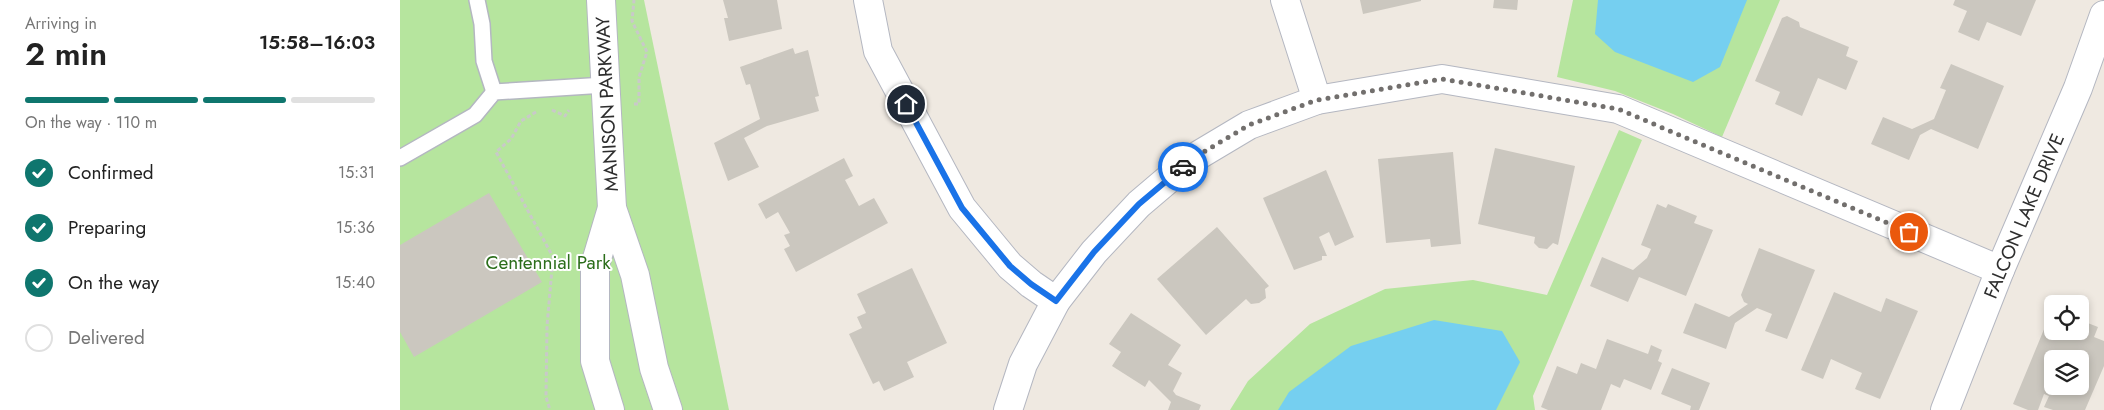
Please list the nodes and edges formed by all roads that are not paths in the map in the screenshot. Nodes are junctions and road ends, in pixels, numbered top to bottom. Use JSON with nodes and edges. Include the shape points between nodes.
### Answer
{"nodes":[{"id":1,"x":478,"y":0,"type":"edge"},
{"id":2,"x":602,"y":0,"type":"edge"},
{"id":3,"x":868,"y":0,"type":"edge"},
{"id":4,"x":1285,"y":0,"type":"edge"},
{"id":5,"x":2103,"y":20,"type":"edge"},
{"id":6,"x":605,"y":85,"type":"junction"},
{"id":7,"x":494,"y":92,"type":"junction"},
{"id":8,"x":1317,"y":100,"type":"junction"},
{"id":9,"x":400,"y":158,"type":"edge"},
{"id":10,"x":612,"y":208,"type":"junction"},
{"id":11,"x":2000,"y":270,"type":"junction"},
{"id":12,"x":1056,"y":301,"type":"junction"},
{"id":13,"x":610,"y":410,"type":"edge"},
{"id":14,"x":668,"y":410,"type":"edge"},
{"id":15,"x":1008,"y":410,"type":"edge"},
{"id":16,"x":1945,"y":410,"type":"edge"}],
"edges":[{"from":1,"to":7,"type":"lane","via":[[484,61]]},
{"from":2,"to":6,"type":"street","name":"MANISON PARKWAY"},
{"from":3,"to":12,"type":"street","via":[[878,52],[962,208],[1010,266]]},
{"from":4,"to":8,"type":"street"},
{"from":5,"to":11,"type":"street","name":"FALCON LAKE DRIVE","via":[[2078,88]]},
{"from":6,"to":7,"type":"lane"},
{"from":6,"to":10,"type":"street","name":"MANISON PARKWAY"},
{"from":7,"to":9,"type":"lane","via":[[475,114]]},
{"from":8,"to":11,"type":"street","via":[[1442,79],[1618,109]]},
{"from":8,"to":12,"type":"street","via":[[1249,125],[1192,159],[1139,204],[1094,252]]},
{"from":10,"to":13,"type":"street","name":"MANISON PARKWAY","via":[[595,266],[596,361]]},
{"from":10,"to":14,"type":"street","name":"MANISON PARKWAY","via":[[635,275],[654,368]]},
{"from":11,"to":16,"type":"street","name":"FALCON LAKE DRIVE"},
{"from":12,"to":15,"type":"street","via":[[1023,364]]}]}
